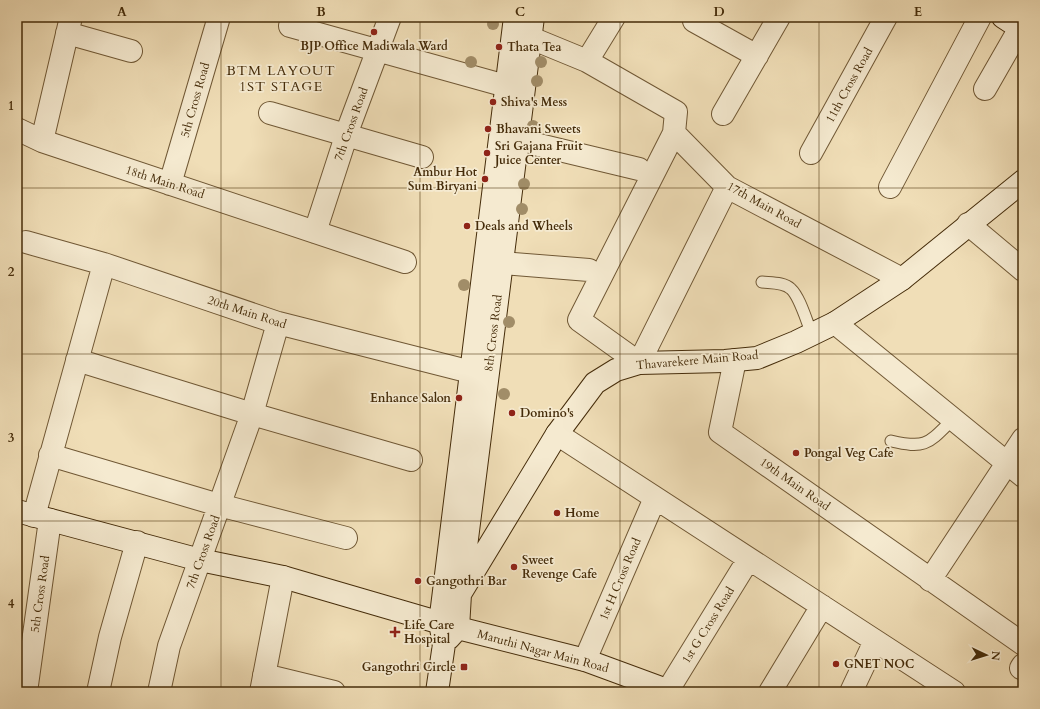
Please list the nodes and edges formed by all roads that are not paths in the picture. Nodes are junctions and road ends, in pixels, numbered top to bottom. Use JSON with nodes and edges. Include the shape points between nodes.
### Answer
{"nodes":[{"id":1,"x":219,"y":17,"type":"edge"},
{"id":2,"x":390,"y":17,"type":"edge"},
{"id":3,"x":515,"y":17,"type":"edge"},
{"id":4,"x":533,"y":17,"type":"edge"},
{"id":5,"x":614,"y":17,"type":"edge"},
{"id":6,"x":779,"y":17,"type":"edge"},
{"id":7,"x":886,"y":17,"type":"edge"},
{"id":8,"x":980,"y":17,"type":"edge"},
{"id":9,"x":694,"y":21,"type":"dead end"},
{"id":10,"x":69,"y":25,"type":"edge"},
{"id":11,"x":1015,"y":25,"type":"edge"},
{"id":12,"x":290,"y":26,"type":"dead end"},
{"id":13,"x":531,"y":38,"type":"junction"},
{"id":14,"x":379,"y":50,"type":"junction"},
{"id":15,"x":131,"y":51,"type":"dead end"},
{"id":16,"x":757,"y":56,"type":"junction"},
{"id":17,"x":587,"y":61,"type":"junction"},
{"id":18,"x":506,"y":86,"type":"junction"},
{"id":19,"x":985,"y":89,"type":"dead end"},
{"id":20,"x":270,"y":112,"type":"dead end"},
{"id":21,"x":723,"y":114,"type":"dead end"},
{"id":22,"x":17,"y":129,"type":"edge"},
{"id":23,"x":674,"y":133,"type":"junction"},
{"id":24,"x":346,"y":135,"type":"junction"},
{"id":25,"x":518,"y":140,"type":"junction"},
{"id":26,"x":42,"y":141,"type":"junction"},
{"id":27,"x":811,"y":153,"type":"dead end"},
{"id":28,"x":422,"y":157,"type":"dead end"},
{"id":29,"x":639,"y":169,"type":"dead end"},
{"id":30,"x":1023,"y":181,"type":"edge"},
{"id":31,"x":170,"y":184,"type":"junction"},
{"id":32,"x":727,"y":187,"type":"junction"},
{"id":33,"x":890,"y":187,"type":"dead end"},
{"id":34,"x":968,"y":224,"type":"junction"},
{"id":35,"x":315,"y":232,"type":"junction"},
{"id":36,"x":26,"y":242,"type":"dead end"},
{"id":37,"x":405,"y":262,"type":"dead end"},
{"id":38,"x":502,"y":263,"type":"junction"},
{"id":39,"x":104,"y":264,"type":"junction"},
{"id":40,"x":589,"y":270,"type":"dead end"},
{"id":41,"x":1023,"y":270,"type":"edge"},
{"id":42,"x":902,"y":279,"type":"junction"},
{"id":43,"x":762,"y":282,"type":"dead end"},
{"id":44,"x":278,"y":323,"type":"junction"},
{"id":45,"x":835,"y":323,"type":"junction"},
{"id":46,"x":812,"y":334,"type":"junction"},
{"id":47,"x":77,"y":360,"type":"junction"},
{"id":48,"x":735,"y":360,"type":"junction"},
{"id":49,"x":639,"y":363,"type":"junction"},
{"id":50,"x":471,"y":372,"type":"junction"},
{"id":51,"x":252,"y":414,"type":"junction"},
{"id":52,"x":952,"y":419,"type":"junction"},
{"id":53,"x":558,"y":434,"type":"junction"},
{"id":54,"x":1023,"y":439,"type":"edge"},
{"id":55,"x":890,"y":441,"type":"dead end"},
{"id":56,"x":50,"y":455,"type":"junction"},
{"id":57,"x":411,"y":460,"type":"dead end"},
{"id":58,"x":1006,"y":463,"type":"junction"},
{"id":59,"x":1023,"y":476,"type":"edge"},
{"id":60,"x":655,"y":498,"type":"junction"},
{"id":61,"x":219,"y":505,"type":"junction"},
{"id":62,"x":34,"y":516,"type":"edge"},
{"id":63,"x":346,"y":538,"type":"dead end"},
{"id":64,"x":136,"y":542,"type":"junction"},
{"id":65,"x":200,"y":560,"type":"junction"},
{"id":66,"x":748,"y":560,"type":"junction"},
{"id":67,"x":283,"y":577,"type":"junction"},
{"id":68,"x":930,"y":580,"type":"junction"},
{"id":69,"x":460,"y":594,"type":"junction"},
{"id":70,"x":822,"y":606,"type":"junction"},
{"id":71,"x":448,"y":632,"type":"junction"},
{"id":72,"x":875,"y":641,"type":"junction"},
{"id":73,"x":1023,"y":644,"type":"edge"},
{"id":74,"x":585,"y":660,"type":"junction"},
{"id":75,"x":1023,"y":665,"type":"edge"},
{"id":76,"x":1023,"y":669,"type":"edge"},
{"id":77,"x":263,"y":683,"type":"edge"},
{"id":78,"x":670,"y":691,"type":"edge"},
{"id":79,"x":26,"y":692,"type":"edge"},
{"id":80,"x":98,"y":692,"type":"edge"},
{"id":81,"x":159,"y":692,"type":"edge"},
{"id":82,"x":334,"y":692,"type":"edge"},
{"id":83,"x":437,"y":692,"type":"edge"},
{"id":84,"x":770,"y":692,"type":"edge"},
{"id":85,"x":851,"y":692,"type":"edge"},
{"id":86,"x":954,"y":692,"type":"edge"}],
"edges":[{"from":1,"to":31,"type":"street","name":"5th Cross Road"},
{"from":2,"to":14,"type":"street","name":"7th Cross Road"},
{"from":3,"to":18,"type":"street","name":"8th Cross Road"},
{"from":4,"to":13,"type":"street","name":"8th Cross Road"},
{"from":5,"to":17,"type":"street"},
{"from":6,"to":16,"type":"street"},
{"from":7,"to":27,"type":"street","name":"11th Cross Road"},
{"from":8,"to":33,"type":"street"},
{"from":9,"to":16,"type":"street"},
{"from":10,"to":15,"type":"street"},
{"from":10,"to":26,"type":"street"},
{"from":11,"to":19,"type":"street"},
{"from":12,"to":14,"type":"street"},
{"from":13,"to":17,"type":"street"},
{"from":13,"to":25,"type":"street","name":"8th Cross Road"},
{"from":14,"to":18,"type":"street"},
{"from":14,"to":24,"type":"street","name":"7th Cross Road"},
{"from":16,"to":21,"type":"street"},
{"from":17,"to":23,"type":"street","via":[[676,112]]},
{"from":18,"to":50,"type":"street","name":"8th Cross Road"},
{"from":20,"to":24,"type":"street"},
{"from":22,"to":26,"type":"street","name":"18th Main Road"},
{"from":23,"to":32,"type":"street","name":"17th Main Road"},
{"from":23,"to":49,"type":"street","via":[[579,320]]},
{"from":24,"to":28,"type":"street"},
{"from":24,"to":35,"type":"street","name":"7th Cross Road"},
{"from":25,"to":29,"type":"street"},
{"from":25,"to":38,"type":"street","name":"8th Cross Road"},
{"from":26,"to":31,"type":"street","name":"18th Main Road"},
{"from":30,"to":34,"type":"street","name":"Thavarekere Main Road"},
{"from":31,"to":35,"type":"street","name":"18th Main Road"},
{"from":32,"to":42,"type":"street","name":"17th Main Road"},
{"from":32,"to":49,"type":"street"},
{"from":34,"to":41,"type":"street"},
{"from":34,"to":42,"type":"street","name":"Thavarekere Main Road"},
{"from":35,"to":37,"type":"street","name":"18th Main Road"},
{"from":36,"to":39,"type":"street","name":"20th Main Road"},
{"from":38,"to":40,"type":"street"},
{"from":38,"to":69,"type":"street","name":"8th Cross Road"},
{"from":39,"to":44,"type":"street","name":"20th Main Road"},
{"from":39,"to":47,"type":"street","name":"5th Cross Road"},
{"from":42,"to":45,"type":"street","name":"Thavarekere Main Road"},
{"from":43,"to":46,"type":"lane","via":[[776,283],[791,289]]},
{"from":44,"to":50,"type":"street","name":"20th Main Road"},
{"from":44,"to":51,"type":"street","name":"7th Cross Road"},
{"from":45,"to":46,"type":"street","name":"Thavarekere Main Road"},
{"from":45,"to":52,"type":"street"},
{"from":46,"to":48,"type":"street","name":"Thavarekere Main Road","via":[[757,358]]},
{"from":47,"to":51,"type":"street"},
{"from":47,"to":56,"type":"street","name":"5th Cross Road"},
{"from":48,"to":49,"type":"street","name":"Thavarekere Main Road"},
{"from":48,"to":68,"type":"street","name":"19th Main Road","via":[[720,432]]},
{"from":49,"to":53,"type":"street","name":"Thavarekere Main Road","via":[[616,370],[595,383]]},
{"from":50,"to":71,"type":"street","name":"8th Cross Road"},
{"from":51,"to":57,"type":"street"},
{"from":51,"to":61,"type":"street","name":"7th Cross Road"},
{"from":52,"to":55,"type":"lane","via":[[931,442],[912,446]]},
{"from":52,"to":58,"type":"street"},
{"from":53,"to":60,"type":"street"},
{"from":53,"to":69,"type":"street","name":"Thavarekere Main Road"},
{"from":54,"to":58,"type":"street"},
{"from":56,"to":61,"type":"street"},
{"from":56,"to":62,"type":"street","name":"5th Cross Road"},
{"from":58,"to":59,"type":"street"},
{"from":58,"to":68,"type":"street"},
{"from":60,"to":66,"type":"street"},
{"from":60,"to":74,"type":"street","name":"1st H Cross Road"},
{"from":61,"to":63,"type":"street"},
{"from":61,"to":65,"type":"street","name":"7th Cross Road"},
{"from":62,"to":64,"type":"street"},
{"from":62,"to":79,"type":"street","name":"5th Cross Road"},
{"from":64,"to":65,"type":"street"},
{"from":64,"to":80,"type":"street"},
{"from":65,"to":67,"type":"street"},
{"from":65,"to":81,"type":"street","name":"7th Cross Road","via":[[169,646]]},
{"from":66,"to":70,"type":"street"},
{"from":66,"to":78,"type":"street","name":"1st G Cross Road"},
{"from":67,"to":71,"type":"street"},
{"from":67,"to":77,"type":"street"},
{"from":68,"to":73,"type":"street"},
{"from":69,"to":71,"type":"street","name":"8th Cross Road"},
{"from":70,"to":72,"type":"street"},
{"from":70,"to":84,"type":"street"},
{"from":71,"to":74,"type":"street","name":"Maruthi Nagar Main Road"},
{"from":71,"to":83,"type":"street","name":"8th Cross Road"},
{"from":72,"to":85,"type":"street"},
{"from":72,"to":86,"type":"street"},
{"from":74,"to":78,"type":"street","name":"Maruthi Nagar Main Road"},
{"from":75,"to":76,"type":"street"},
{"from":77,"to":82,"type":"street"}]}
